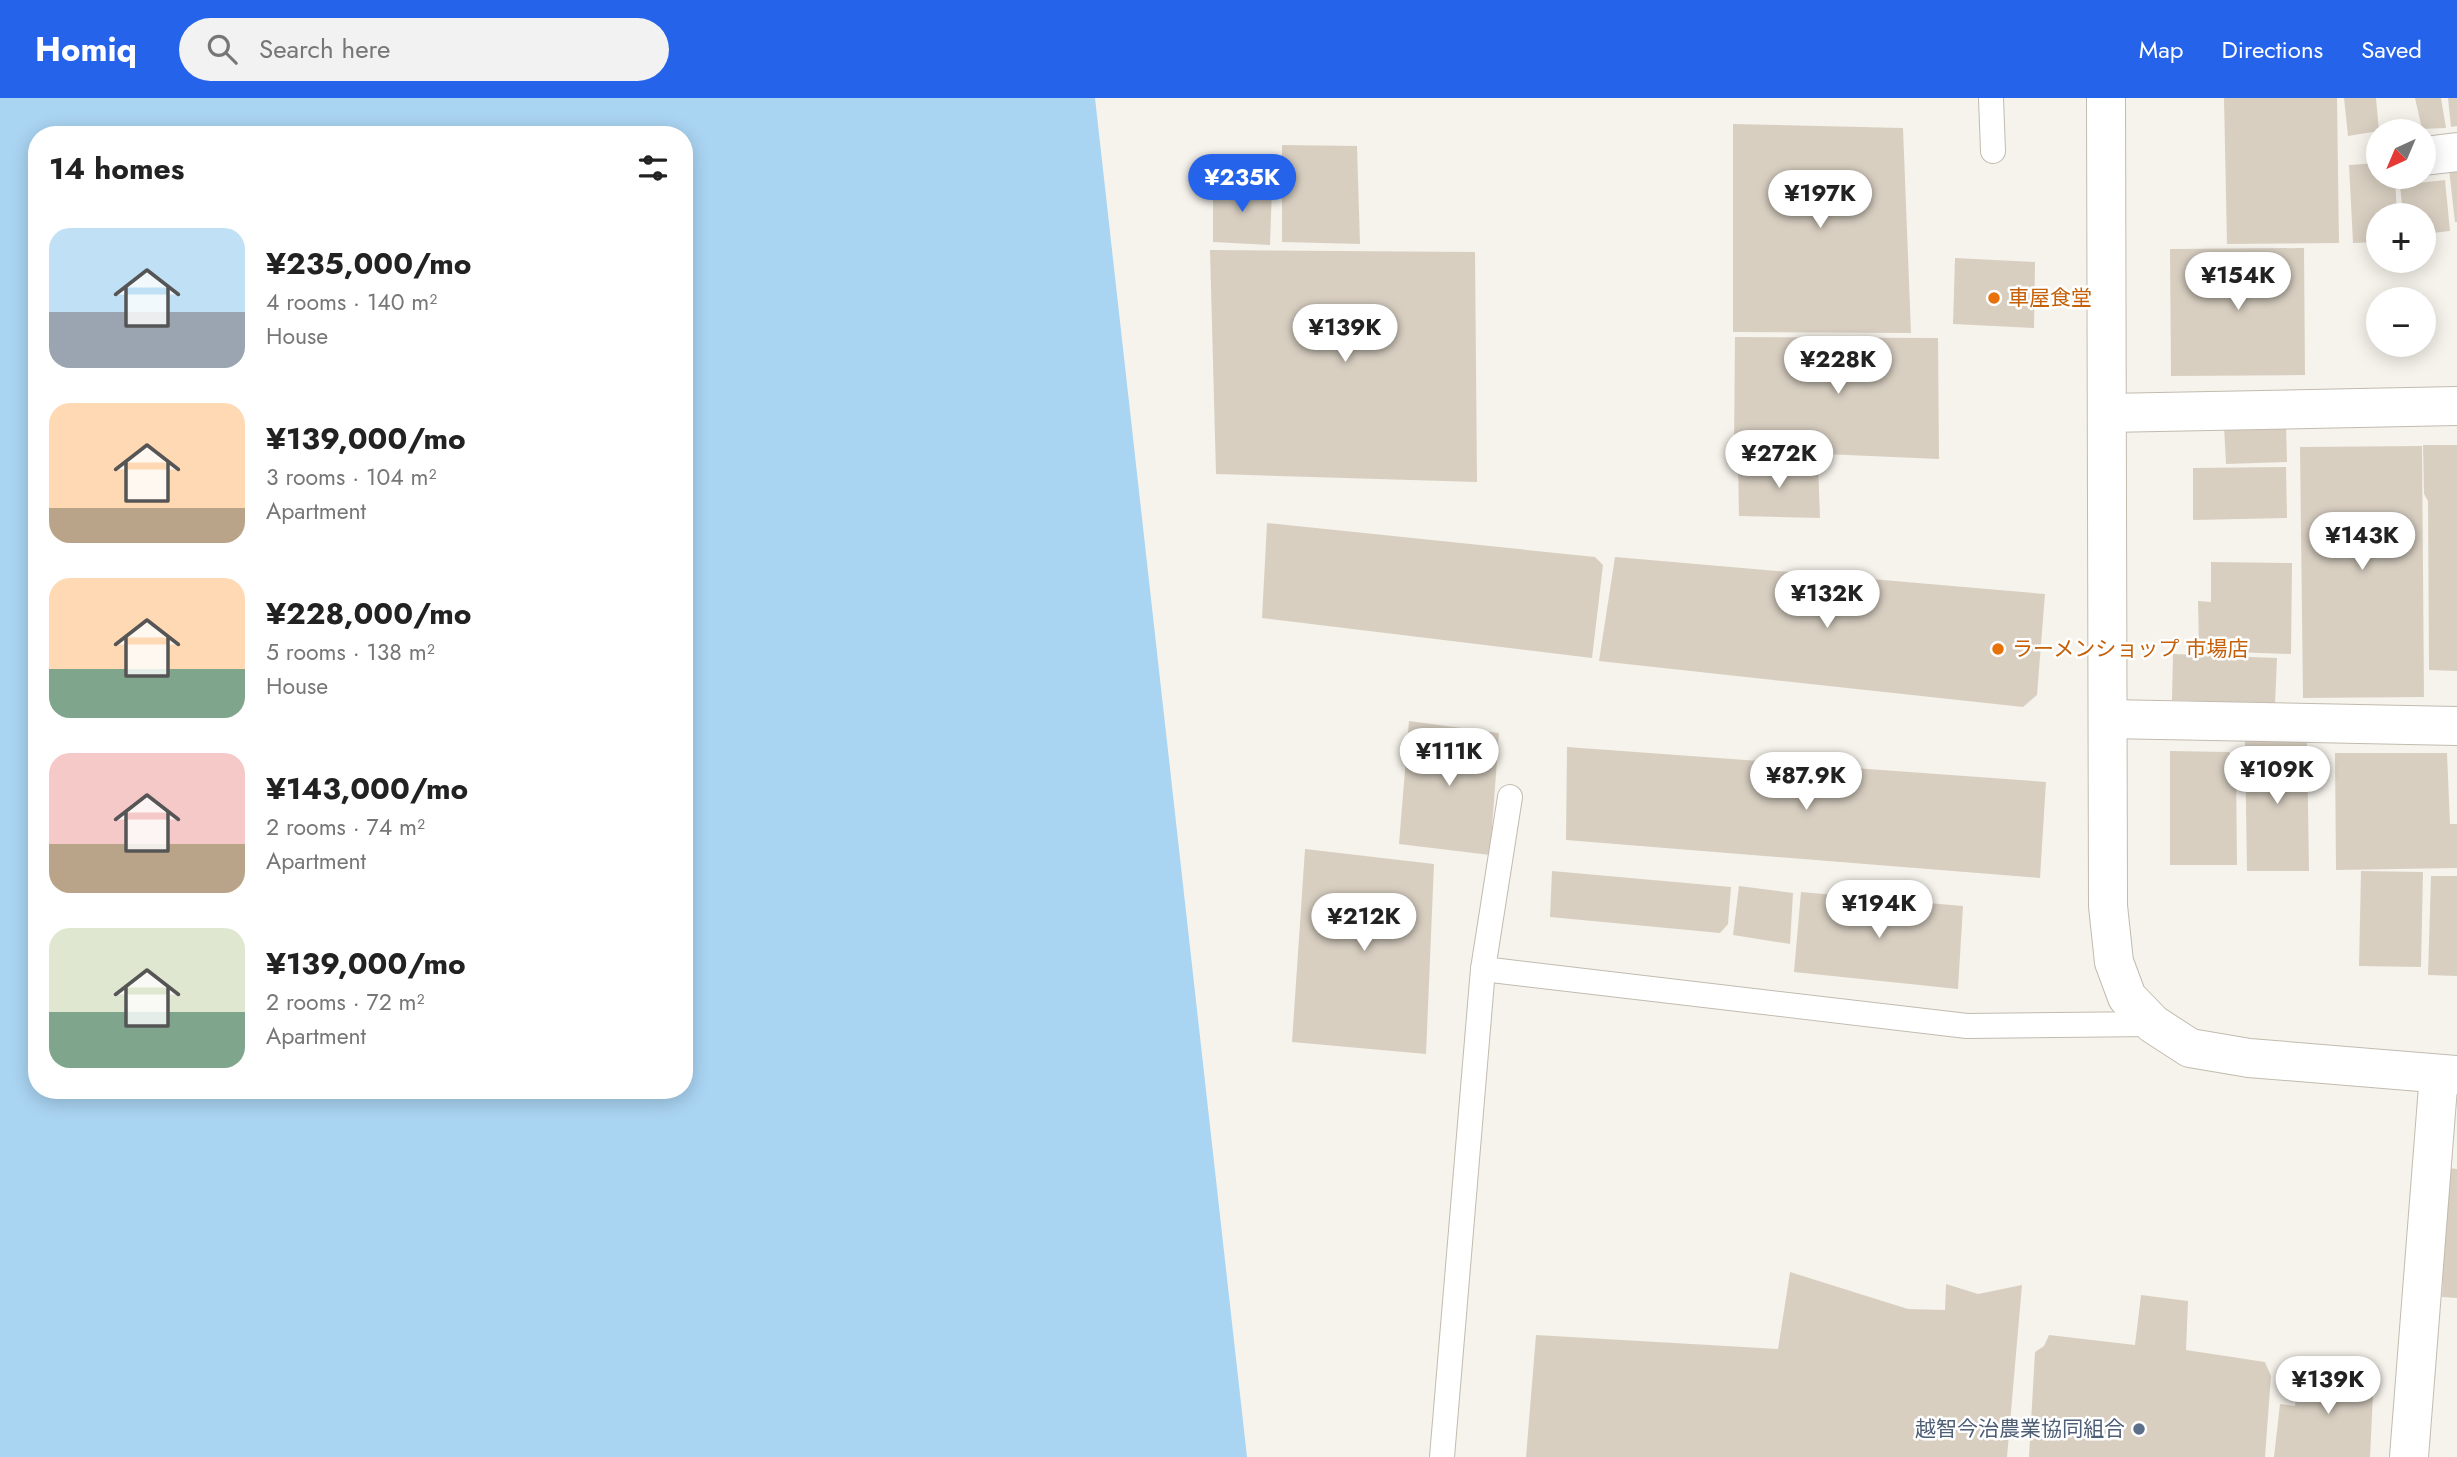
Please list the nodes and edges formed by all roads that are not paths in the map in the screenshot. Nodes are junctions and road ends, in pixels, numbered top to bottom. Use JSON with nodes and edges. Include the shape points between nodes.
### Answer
{"nodes":[{"id":1,"x":1991,"y":98,"type":"edge"},
{"id":2,"x":2106,"y":98,"type":"edge"},
{"id":3,"x":1993,"y":151,"type":"dead end"},
{"id":4,"x":2457,"y":152,"type":"edge"},
{"id":5,"x":2436,"y":155,"type":"edge"},
{"id":6,"x":2457,"y":406,"type":"edge"},
{"id":7,"x":2107,"y":413,"type":"junction"},
{"id":8,"x":2108,"y":719,"type":"junction"},
{"id":9,"x":2457,"y":726,"type":"edge"},
{"id":10,"x":1510,"y":797,"type":"dead end"},
{"id":11,"x":1483,"y":969,"type":"junction"},
{"id":12,"x":2153,"y":1024,"type":"junction"},
{"id":13,"x":2448,"y":1074,"type":"edge"},
{"id":14,"x":1442,"y":1457,"type":"edge"},
{"id":15,"x":2410,"y":1457,"type":"edge"}],
"edges":[{"from":1,"to":3,"type":"lane"},
{"from":2,"to":7,"type":"street"},
{"from":4,"to":5,"type":"street"},
{"from":6,"to":7,"type":"street"},
{"from":7,"to":8,"type":"street"},
{"from":8,"to":9,"type":"street"},
{"from":8,"to":12,"type":"street","via":[[2108,906],[2114,962],[2127,997]]},
{"from":10,"to":11,"type":"lane"},
{"from":11,"to":12,"type":"lane","via":[[1967,1026]]},
{"from":11,"to":14,"type":"lane"},
{"from":12,"to":13,"type":"street","via":[[2190,1048],[2249,1058]]},
{"from":13,"to":15,"type":"street"}]}
